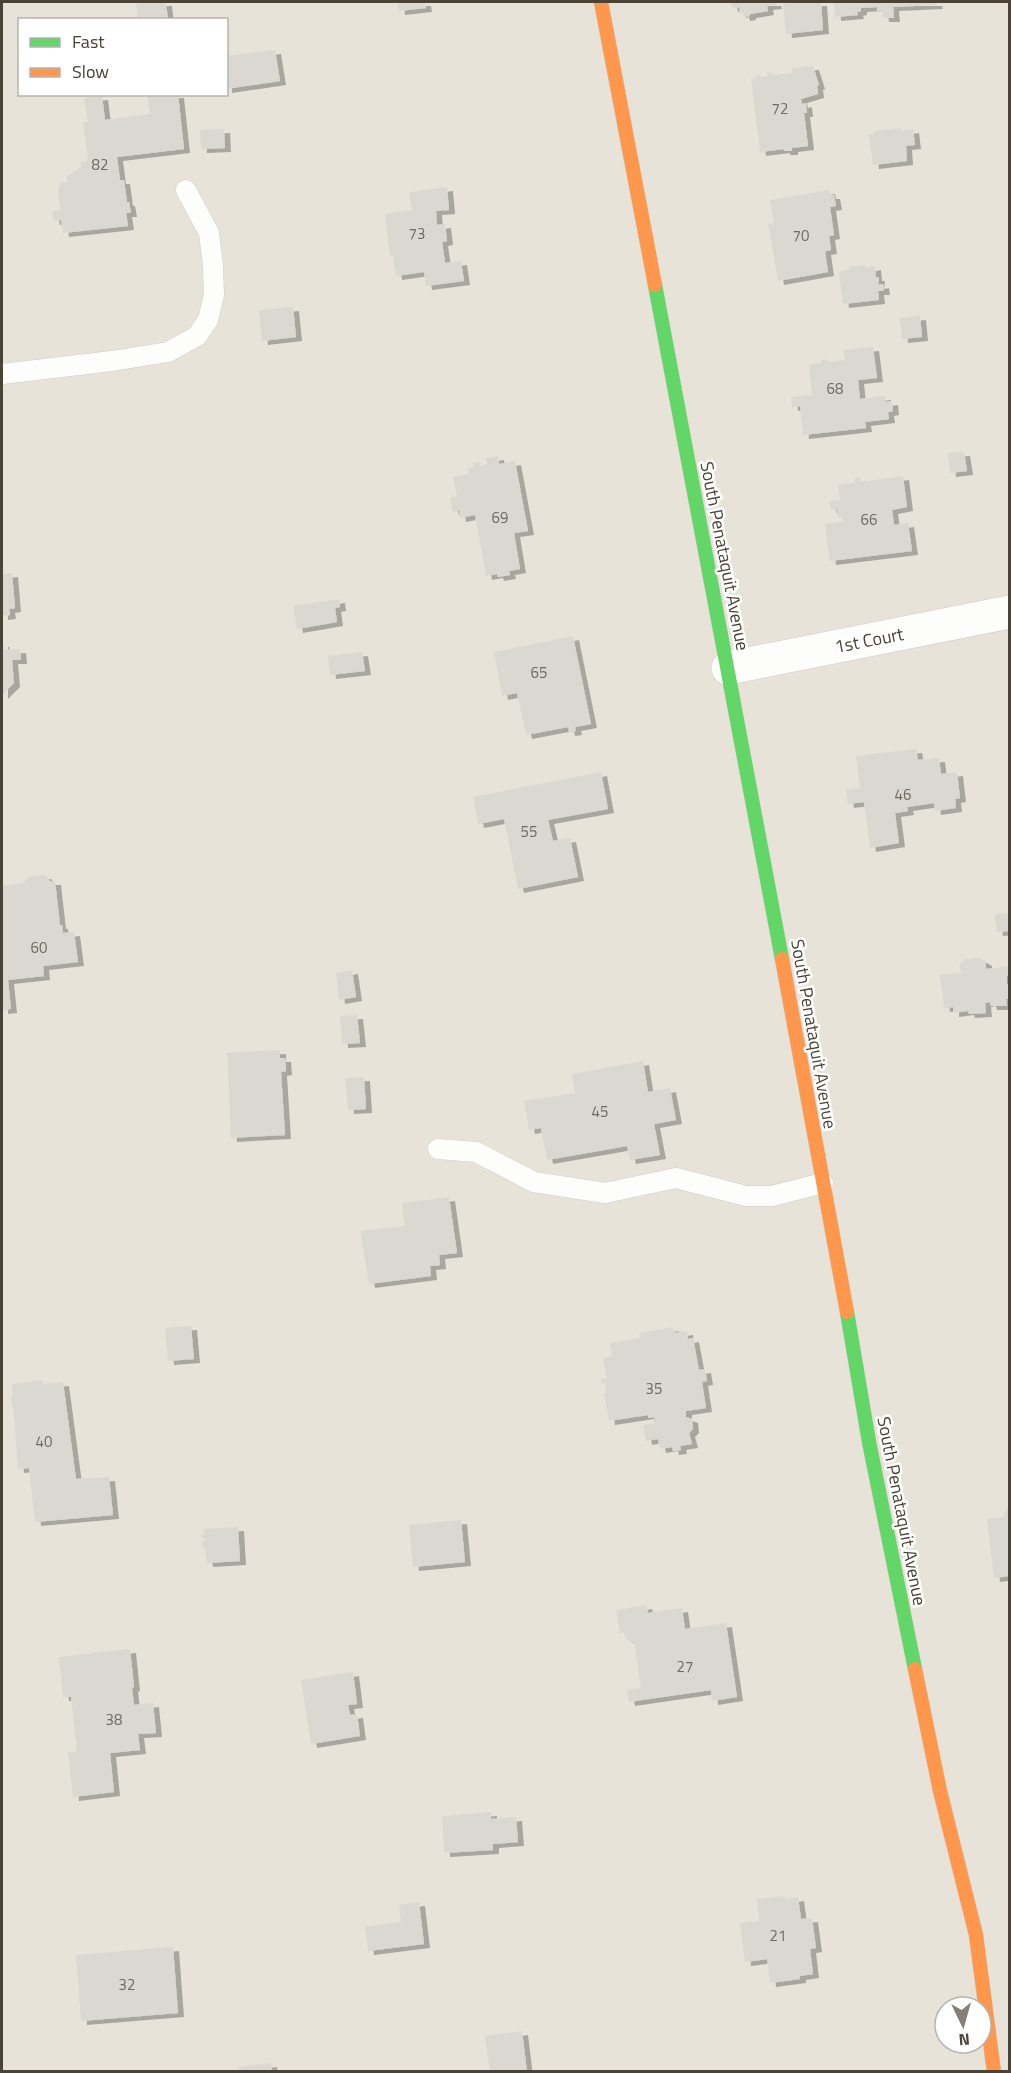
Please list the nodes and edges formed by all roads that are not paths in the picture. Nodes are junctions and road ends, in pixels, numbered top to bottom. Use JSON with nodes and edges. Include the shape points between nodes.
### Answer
{"nodes":[{"id":1,"x":601,"y":2,"type":"edge"},
{"id":2,"x":186,"y":190,"type":"dead end"},
{"id":3,"x":2,"y":374,"type":"edge"},
{"id":4,"x":1010,"y":612,"type":"edge"},
{"id":5,"x":728,"y":668,"type":"junction"},
{"id":6,"x":438,"y":1149,"type":"dead end"},
{"id":7,"x":823,"y":1183,"type":"junction"},
{"id":8,"x":994,"y":2072,"type":"edge"}],
"edges":[{"from":1,"to":5,"type":"street","name":"South Penataquit Avenue"},
{"from":2,"to":3,"type":"lane","via":[[209,233],[213,266],[214,295],[208,320],[197,336],[168,352]]},
{"from":4,"to":5,"type":"street","name":"1st Court"},
{"from":5,"to":7,"type":"street","name":"South Penataquit Avenue"},
{"from":6,"to":7,"type":"lane","via":[[476,1152],[534,1182],[605,1193],[676,1178],[746,1196],[772,1196]]},
{"from":7,"to":8,"type":"street","name":"South Penataquit Avenue","via":[[869,1442],[938,1779],[976,1935]]}]}
